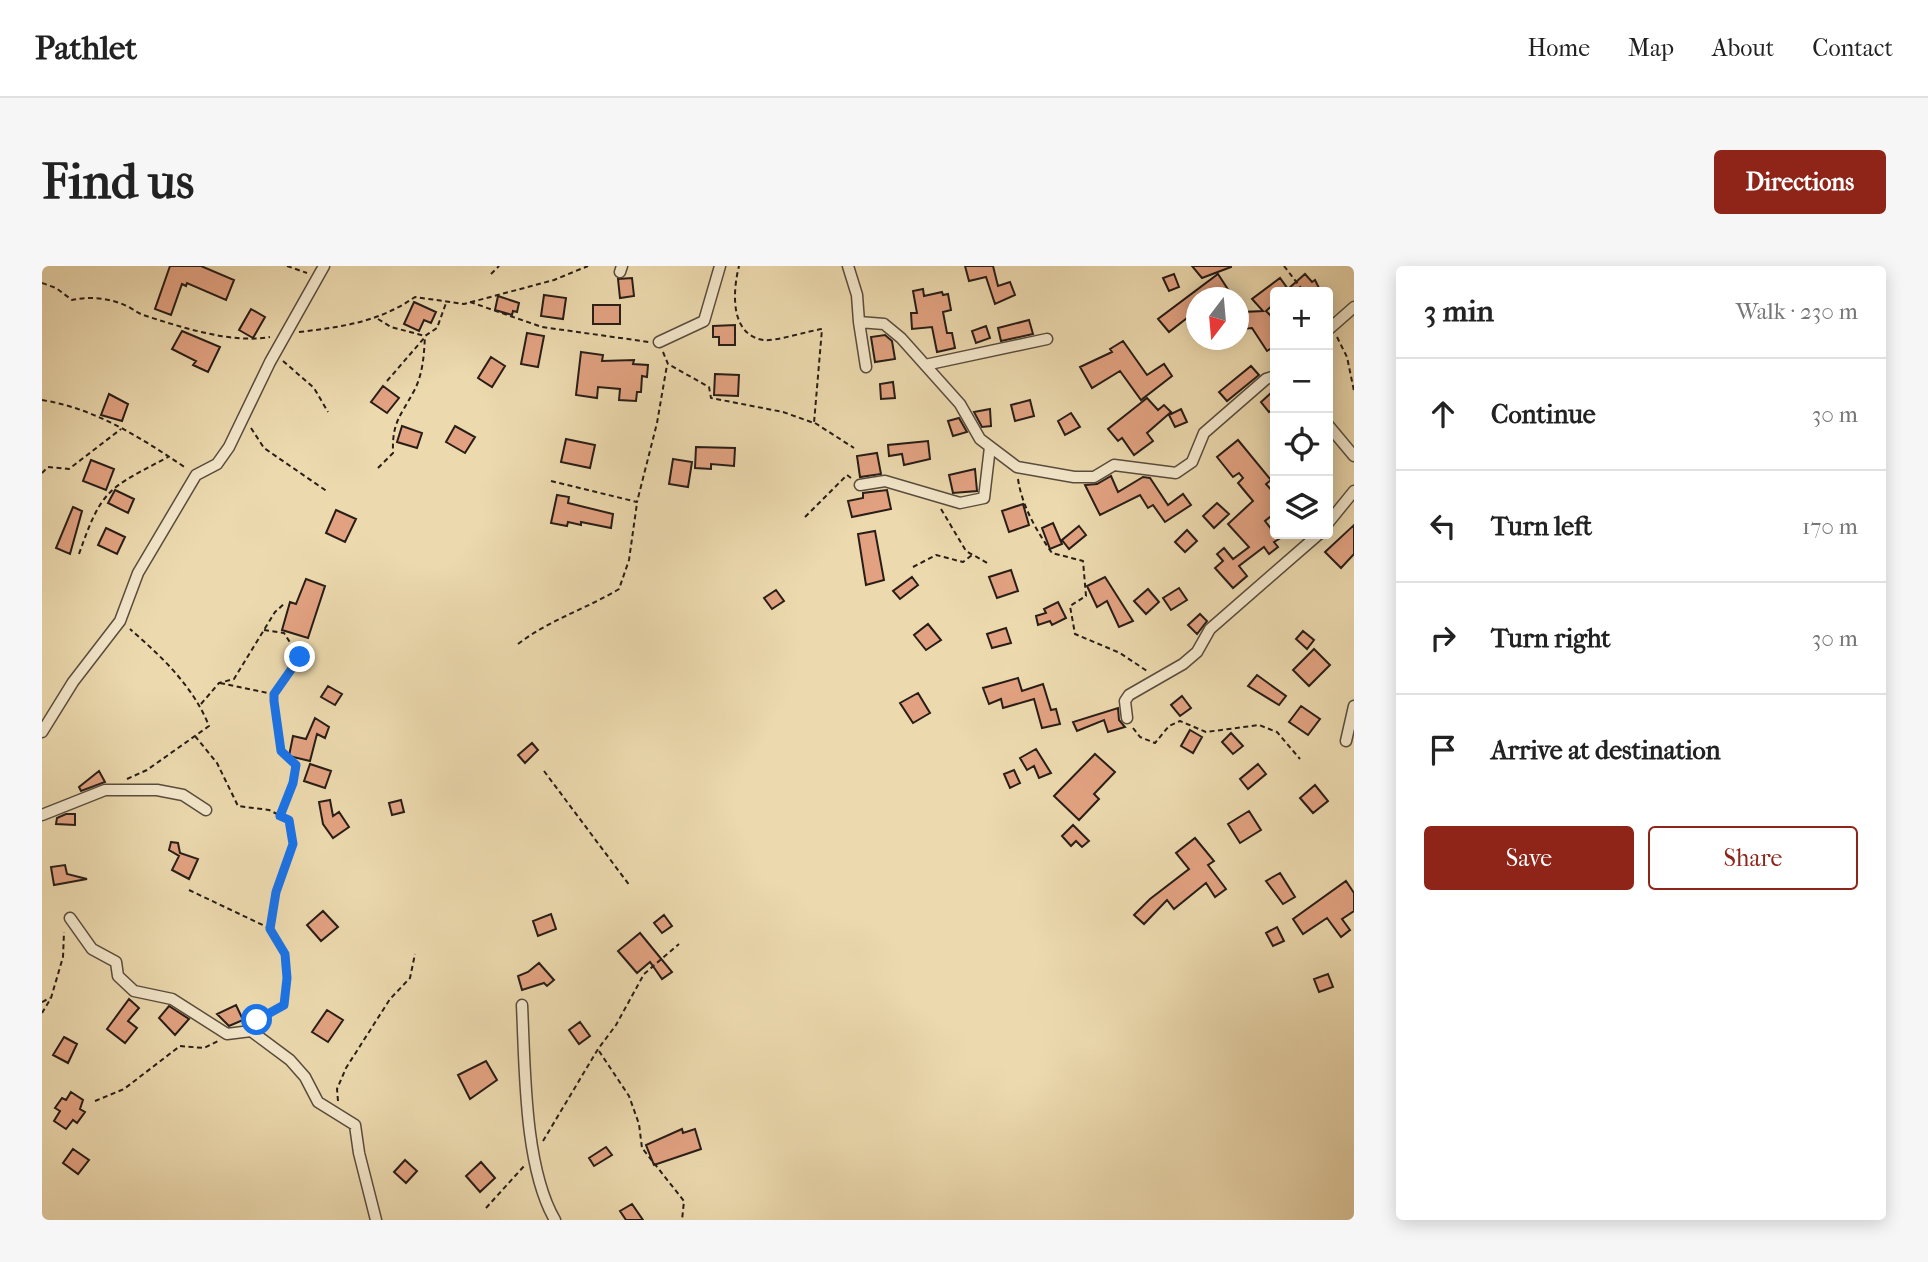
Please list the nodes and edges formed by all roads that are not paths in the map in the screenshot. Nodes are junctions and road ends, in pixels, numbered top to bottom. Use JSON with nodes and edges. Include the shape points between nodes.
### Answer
{"nodes":[{"id":1,"x":720,"y":266,"type":"edge"},
{"id":2,"x":848,"y":266,"type":"edge"},
{"id":3,"x":323,"y":268,"type":"edge"},
{"id":4,"x":1354,"y":307,"type":"edge"},
{"id":5,"x":859,"y":322,"type":"junction"},
{"id":6,"x":1333,"y":325,"type":"edge"},
{"id":7,"x":1047,"y":339,"type":"dead end"},
{"id":8,"x":659,"y":342,"type":"road end"},
{"id":9,"x":925,"y":365,"type":"junction"},
{"id":10,"x":866,"y":367,"type":"dead end"},
{"id":11,"x":1270,"y":378,"type":"edge"},
{"id":12,"x":1333,"y":431,"type":"edge"},
{"id":13,"x":990,"y":447,"type":"junction"},
{"id":14,"x":1354,"y":456,"type":"edge"},
{"id":15,"x":860,"y":485,"type":"road end"},
{"id":16,"x":1354,"y":491,"type":"edge"},
{"id":17,"x":1333,"y":517,"type":"edge"},
{"id":18,"x":1313,"y":539,"type":"edge"},
{"id":19,"x":1354,"y":706,"type":"edge"},
{"id":20,"x":1127,"y":718,"type":"road end"},
{"id":21,"x":42,"y":732,"type":"edge"},
{"id":22,"x":1346,"y":741,"type":"dead end"},
{"id":23,"x":206,"y":810,"type":"dead end"},
{"id":24,"x":42,"y":815,"type":"edge"},
{"id":25,"x":70,"y":918,"type":"road end"},
{"id":26,"x":522,"y":1005,"type":"dead end"},
{"id":27,"x":376,"y":1220,"type":"edge"},
{"id":28,"x":555,"y":1220,"type":"edge"}],
"edges":[{"from":1,"to":8,"type":"street","via":[[704,321]]},
{"from":2,"to":5,"type":"street"},
{"from":3,"to":21,"type":"street","via":[[217,464],[196,475],[138,573],[120,621]]},
{"from":4,"to":6,"type":"street"},
{"from":5,"to":9,"type":"street","via":[[884,324]]},
{"from":5,"to":10,"type":"street"},
{"from":7,"to":9,"type":"street"},
{"from":9,"to":13,"type":"street"},
{"from":11,"to":13,"type":"street","via":[[1203,433],[1192,462],[1176,473],[1114,465],[1094,477],[1074,477],[1017,467]]},
{"from":12,"to":14,"type":"street"},
{"from":13,"to":15,"type":"street","via":[[984,498],[960,503],[885,481]]},
{"from":16,"to":17,"type":"street"},
{"from":18,"to":20,"type":"street","via":[[1210,629],[1197,652],[1129,695]]},
{"from":19,"to":22,"type":"street"},
{"from":23,"to":24,"type":"street","via":[[183,795],[105,790]]},
{"from":25,"to":27,"type":"street","via":[[92,950],[116,962],[118,976],[134,991],[172,999],[227,1034],[251,1031],[290,1060],[318,1102],[355,1125]]},
{"from":26,"to":28,"type":"street","via":[[525,1090],[534,1154],[544,1202]]}]}
